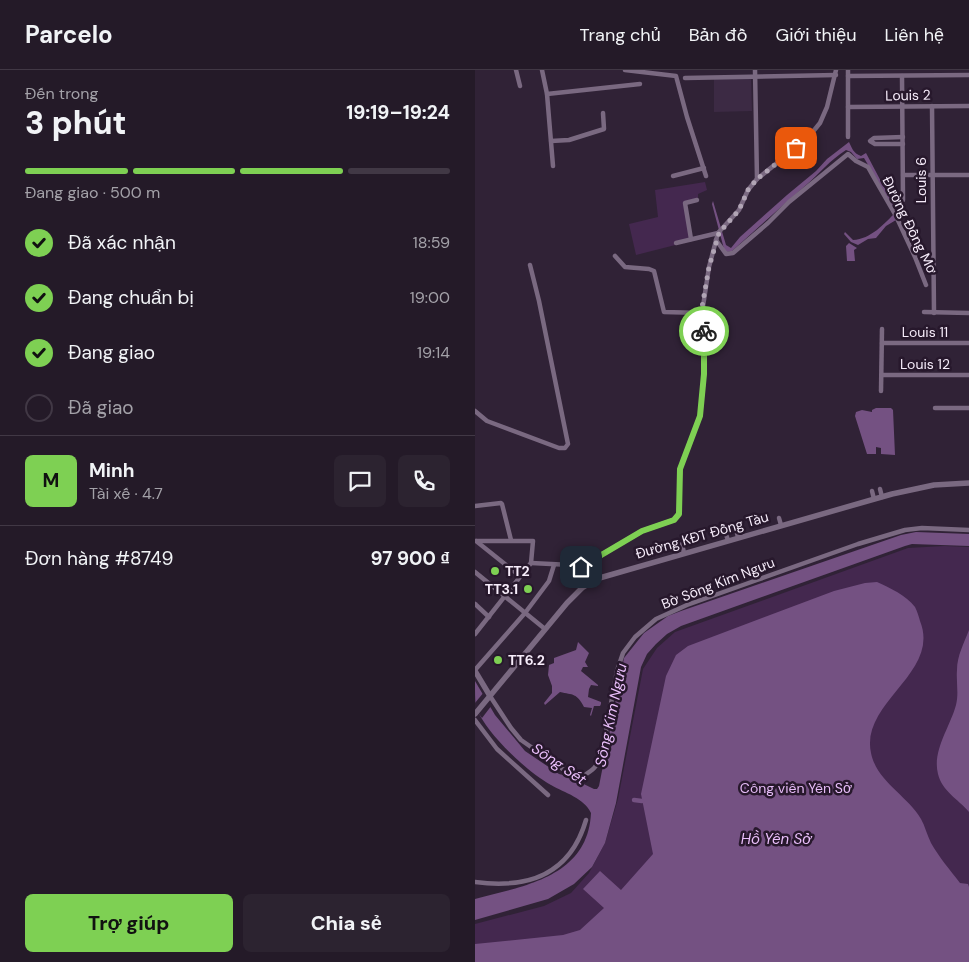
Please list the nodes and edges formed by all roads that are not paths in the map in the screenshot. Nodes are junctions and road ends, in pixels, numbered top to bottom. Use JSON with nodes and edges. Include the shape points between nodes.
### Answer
{"nodes":[{"id":1,"x":516,"y":70,"type":"edge"},
{"id":2,"x":542,"y":70,"type":"edge"},
{"id":3,"x":625,"y":70,"type":"edge"},
{"id":4,"x":755,"y":70,"type":"edge"},
{"id":5,"x":848,"y":70,"type":"edge"},
{"id":6,"x":836,"y":72,"type":"edge"},
{"id":7,"x":941,"y":73,"type":"edge"},
{"id":8,"x":969,"y":75,"type":"edge"},
{"id":9,"x":755,"y":76,"type":"junction"},
{"id":10,"x":848,"y":76,"type":"junction"},
{"id":11,"x":902,"y":76,"type":"junction"},
{"id":12,"x":685,"y":78,"type":"dead end"},
{"id":13,"x":640,"y":84,"type":"dead end"},
{"id":14,"x":520,"y":86,"type":"dead end"},
{"id":15,"x":547,"y":94,"type":"junction"},
{"id":16,"x":932,"y":106,"type":"junction"},
{"id":17,"x":969,"y":106,"type":"edge"},
{"id":18,"x":848,"y":107,"type":"junction"},
{"id":19,"x":902,"y":107,"type":"junction"},
{"id":20,"x":603,"y":113,"type":"dead end"},
{"id":21,"x":848,"y":137,"type":"dead end"},
{"id":22,"x":903,"y":137,"type":"junction"},
{"id":23,"x":551,"y":141,"type":"junction"},
{"id":24,"x":903,"y":144,"type":"junction"},
{"id":25,"x":553,"y":166,"type":"dead end"},
{"id":26,"x":703,"y":168,"type":"junction"},
{"id":27,"x":903,"y":175,"type":"junction"},
{"id":28,"x":932,"y":175,"type":"junction"},
{"id":29,"x":969,"y":175,"type":"edge"},
{"id":30,"x":673,"y":176,"type":"dead end"},
{"id":31,"x":706,"y":176,"type":"dead end"},
{"id":32,"x":757,"y":179,"type":"junction"},
{"id":33,"x":697,"y":200,"type":"dead end"},
{"id":34,"x":903,"y":200,"type":"dead end"},
{"id":35,"x":721,"y":231,"type":"junction"},
{"id":36,"x":691,"y":239,"type":"junction"},
{"id":37,"x":716,"y":240,"type":"junction"},
{"id":38,"x":676,"y":243,"type":"dead end"},
{"id":39,"x":615,"y":256,"type":"dead end"},
{"id":40,"x":530,"y":265,"type":"dead end"},
{"id":41,"x":926,"y":285,"type":"dead end"},
{"id":42,"x":924,"y":312,"type":"dead end"},
{"id":43,"x":934,"y":312,"type":"junction"},
{"id":44,"x":701,"y":313,"type":"junction"},
{"id":45,"x":969,"y":313,"type":"edge"},
{"id":46,"x":882,"y":329,"type":"dead end"},
{"id":47,"x":882,"y":343,"type":"junction"},
{"id":48,"x":969,"y":343,"type":"edge"},
{"id":49,"x":881,"y":375,"type":"junction"},
{"id":50,"x":969,"y":376,"type":"edge"},
{"id":51,"x":881,"y":390,"type":"dead end"},
{"id":52,"x":935,"y":408,"type":"dead end"},
{"id":53,"x":969,"y":408,"type":"edge"},
{"id":54,"x":475,"y":412,"type":"edge"},
{"id":55,"x":969,"y":484,"type":"edge"},
{"id":56,"x":880,"y":489,"type":"dead end"},
{"id":57,"x":872,"y":491,"type":"dead end"},
{"id":58,"x":883,"y":497,"type":"junction"},
{"id":59,"x":874,"y":499,"type":"junction"},
{"id":60,"x":475,"y":506,"type":"edge"},
{"id":61,"x":779,"y":518,"type":"dead end"},
{"id":62,"x":781,"y":525,"type":"junction"},
{"id":63,"x":735,"y":530,"type":"dead end"},
{"id":64,"x":969,"y":530,"type":"edge"},
{"id":65,"x":725,"y":532,"type":"dead end"},
{"id":66,"x":738,"y":537,"type":"junction"},
{"id":67,"x":511,"y":540,"type":"junction"},
{"id":68,"x":728,"y":540,"type":"junction"},
{"id":69,"x":476,"y":542,"type":"edge"},
{"id":70,"x":682,"y":544,"type":"dead end"},
{"id":71,"x":684,"y":553,"type":"junction"},
{"id":72,"x":531,"y":563,"type":"junction"},
{"id":73,"x":553,"y":565,"type":"junction"},
{"id":74,"x":571,"y":565,"type":"dead end"},
{"id":75,"x":581,"y":567,"type":"dead end"},
{"id":76,"x":475,"y":572,"type":"edge"},
{"id":77,"x":587,"y":572,"type":"dead end"},
{"id":78,"x":520,"y":576,"type":"junction"},
{"id":79,"x":587,"y":584,"type":"junction"},
{"id":80,"x":506,"y":597,"type":"junction"},
{"id":81,"x":475,"y":604,"type":"edge"},
{"id":82,"x":525,"y":613,"type":"junction"},
{"id":83,"x":489,"y":616,"type":"junction"},
{"id":84,"x":545,"y":629,"type":"junction"},
{"id":85,"x":475,"y":634,"type":"edge"},
{"id":86,"x":475,"y":671,"type":"edge"},
{"id":87,"x":490,"y":697,"type":"junction"},
{"id":88,"x":476,"y":713,"type":"edge"},
{"id":89,"x":475,"y":720,"type":"edge"},
{"id":90,"x":548,"y":795,"type":"dead end"},
{"id":91,"x":586,"y":820,"type":"dead end"},
{"id":92,"x":475,"y":882,"type":"edge"}],
"edges":[{"from":1,"to":14,"type":"street"},
{"from":2,"to":15,"type":"street"},
{"from":3,"to":26,"type":"street","via":[[676,76]]},
{"from":4,"to":9,"type":"street"},
{"from":5,"to":10,"type":"street"},
{"from":6,"to":9,"type":"street"},
{"from":6,"to":32,"type":"street","via":[[820,123],[807,139]]},
{"from":7,"to":8,"type":"street"},
{"from":7,"to":11,"type":"street"},
{"from":9,"to":12,"type":"street"},
{"from":9,"to":32,"type":"street"},
{"from":10,"to":11,"type":"street"},
{"from":10,"to":18,"type":"street"},
{"from":11,"to":19,"type":"street"},
{"from":13,"to":15,"type":"street"},
{"from":15,"to":23,"type":"street"},
{"from":16,"to":17,"type":"street","name":"Louis 2"},
{"from":16,"to":19,"type":"street","name":"Louis 2"},
{"from":16,"to":28,"type":"street","name":"Louis 6"},
{"from":18,"to":19,"type":"street","name":"Louis 2"},
{"from":18,"to":21,"type":"street"},
{"from":19,"to":22,"type":"street"},
{"from":20,"to":23,"type":"street","via":[[604,129],[569,140]]},
{"from":22,"to":24,"type":"street"},
{"from":22,"to":24,"type":"street","via":[[870,141],[875,144]]},
{"from":23,"to":25,"type":"street"},
{"from":24,"to":27,"type":"street"},
{"from":26,"to":30,"type":"street"},
{"from":26,"to":31,"type":"street"},
{"from":27,"to":28,"type":"street"},
{"from":27,"to":34,"type":"street"},
{"from":28,"to":29,"type":"street"},
{"from":28,"to":43,"type":"street","name":"Louis 6"},
{"from":32,"to":35,"type":"street","via":[[739,210]]},
{"from":33,"to":36,"type":"street","via":[[685,203]]},
{"from":35,"to":36,"type":"street"},
{"from":35,"to":37,"type":"street"},
{"from":36,"to":38,"type":"street"},
{"from":37,"to":41,"type":"street","name":"Đường Đồng Mơ","via":[[726,254],[733,252],[848,154],[864,164],[873,176],[896,216]]},
{"from":37,"to":44,"type":"street"},
{"from":39,"to":44,"type":"street","via":[[625,267],[654,271],[664,312]]},
{"from":40,"to":54,"type":"street","via":[[568,444],[559,448],[487,421]]},
{"from":42,"to":43,"type":"street"},
{"from":43,"to":45,"type":"street"},
{"from":44,"to":75,"type":"street","via":[[704,350],[700,416],[680,469],[679,514],[674,520],[642,531]]},
{"from":46,"to":47,"type":"street"},
{"from":47,"to":48,"type":"street","name":"Louis 11"},
{"from":47,"to":49,"type":"street"},
{"from":49,"to":50,"type":"street","name":"Louis 12"},
{"from":49,"to":51,"type":"street"},
{"from":52,"to":53,"type":"street"},
{"from":55,"to":58,"type":"main road","name":"Đường KĐT Đồng Tàu","via":[[922,487]]},
{"from":56,"to":58,"type":"street"},
{"from":57,"to":59,"type":"street"},
{"from":58,"to":59,"type":"main road","name":"Đường KĐT Đồng Tàu"},
{"from":59,"to":62,"type":"main road","name":"Đường KĐT Đồng Tàu"},
{"from":60,"to":67,"type":"street","via":[[501,503]]},
{"from":61,"to":62,"type":"street"},
{"from":62,"to":66,"type":"main road","name":"Đường KĐT Đồng Tàu"},
{"from":63,"to":66,"type":"street"},
{"from":64,"to":87,"type":"street","name":"Bờ Sông Kim Ngưu","via":[[905,530],[687,605],[656,619],[635,637],[623,653],[602,753],[598,764],[578,779],[521,740]]},
{"from":65,"to":68,"type":"street"},
{"from":66,"to":68,"type":"main road","name":"Đường KĐT Đồng Tàu"},
{"from":67,"to":69,"type":"street"},
{"from":67,"to":72,"type":"street","via":[[533,541]]},
{"from":68,"to":71,"type":"main road","name":"Đường KĐT Đồng Tàu"},
{"from":69,"to":78,"type":"street"},
{"from":70,"to":71,"type":"street"},
{"from":71,"to":79,"type":"main road","name":"Đường KĐT Đồng Tàu","via":[[603,576]]},
{"from":72,"to":73,"type":"street"},
{"from":72,"to":78,"type":"street"},
{"from":73,"to":74,"type":"street"},
{"from":73,"to":82,"type":"street","via":[[549,582]]},
{"from":76,"to":80,"type":"street"},
{"from":77,"to":79,"type":"street"},
{"from":78,"to":80,"type":"street"},
{"from":79,"to":84,"type":"main road","name":"Đường KĐT Đồng Tàu"},
{"from":80,"to":82,"type":"street"},
{"from":80,"to":83,"type":"street"},
{"from":81,"to":83,"type":"street"},
{"from":82,"to":84,"type":"street"},
{"from":82,"to":86,"type":"street"},
{"from":83,"to":85,"type":"street"},
{"from":84,"to":87,"type":"main road","name":"Đường KĐT Đồng Tàu"},
{"from":86,"to":87,"type":"main road"},
{"from":87,"to":88,"type":"main road","name":"Đường KĐT Đồng Tàu"},
{"from":89,"to":90,"type":"street","via":[[497,749]]},
{"from":91,"to":92,"type":"street","via":[[579,842],[548,873],[517,883]]}]}
